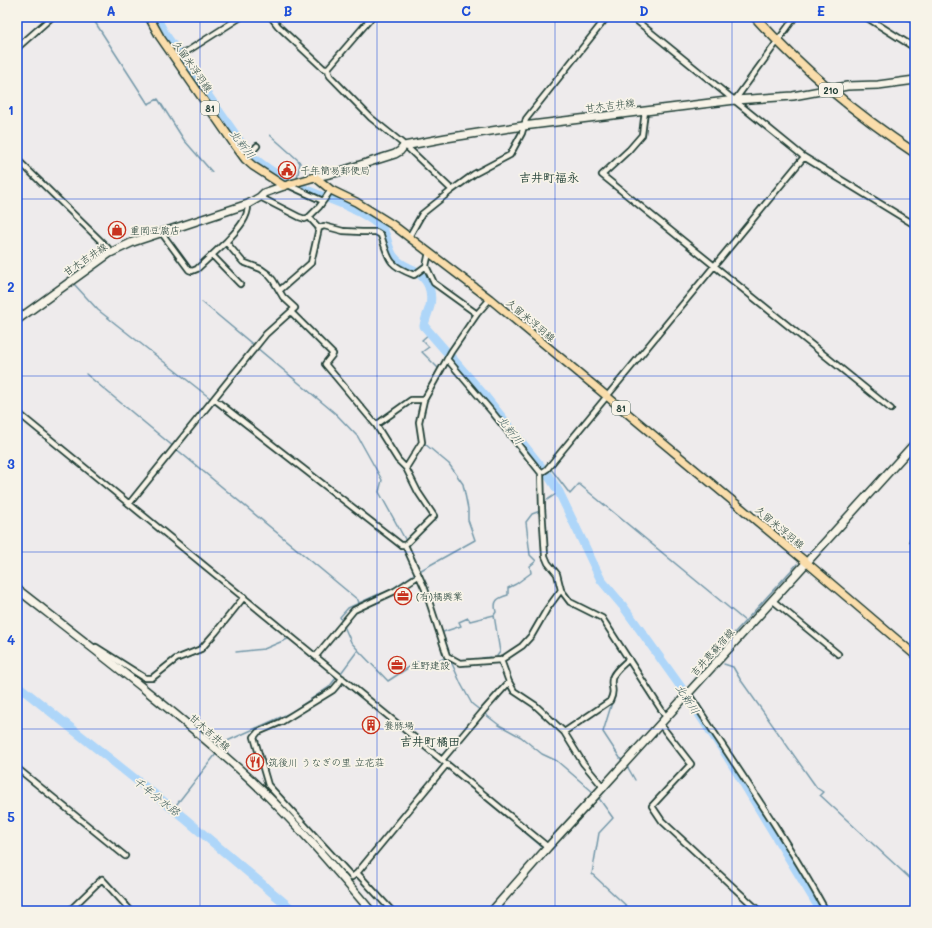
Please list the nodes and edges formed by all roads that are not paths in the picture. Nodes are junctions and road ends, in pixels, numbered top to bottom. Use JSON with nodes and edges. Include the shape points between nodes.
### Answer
{"nodes":[{"id":1,"x":52,"y":17,"type":"edge"},
{"id":2,"x":149,"y":17,"type":"edge"},
{"id":3,"x":241,"y":17,"type":"edge"},
{"id":4,"x":271,"y":17,"type":"edge"},
{"id":5,"x":372,"y":17,"type":"edge"},
{"id":6,"x":607,"y":17,"type":"edge"},
{"id":7,"x":632,"y":17,"type":"edge"},
{"id":8,"x":755,"y":17,"type":"edge"},
{"id":9,"x":795,"y":17,"type":"edge"},
{"id":10,"x":866,"y":17,"type":"edge"},
{"id":11,"x":777,"y":42,"type":"junction"},
{"id":12,"x":17,"y":48,"type":"edge"},
{"id":13,"x":915,"y":48,"type":"edge"},
{"id":14,"x":176,"y":58,"type":"junction"},
{"id":15,"x":328,"y":70,"type":"junction"},
{"id":16,"x":915,"y":80,"type":"edge"},
{"id":17,"x":830,"y":89,"type":"junction"},
{"id":18,"x":735,"y":100,"type":"junction"},
{"id":19,"x":645,"y":111,"type":"junction"},
{"id":20,"x":523,"y":126,"type":"junction"},
{"id":21,"x":257,"y":146,"type":"dead end"},
{"id":22,"x":404,"y":146,"type":"junction"},
{"id":23,"x":915,"y":153,"type":"edge"},
{"id":24,"x":804,"y":157,"type":"junction"},
{"id":25,"x":246,"y":158,"type":"junction"},
{"id":26,"x":17,"y":159,"type":"edge"},
{"id":27,"x":315,"y":177,"type":"junction"},
{"id":28,"x":292,"y":183,"type":"junction"},
{"id":29,"x":452,"y":190,"type":"junction"},
{"id":30,"x":329,"y":192,"type":"junction"},
{"id":31,"x":260,"y":197,"type":"junction"},
{"id":32,"x":323,"y":201,"type":"junction"},
{"id":33,"x":248,"y":204,"type":"junction"},
{"id":34,"x":309,"y":217,"type":"junction"},
{"id":35,"x":915,"y":225,"type":"edge"},
{"id":36,"x":319,"y":228,"type":"junction"},
{"id":37,"x":161,"y":232,"type":"junction"},
{"id":38,"x":409,"y":237,"type":"junction"},
{"id":39,"x":226,"y":242,"type":"junction"},
{"id":40,"x":429,"y":252,"type":"junction"},
{"id":41,"x":110,"y":253,"type":"junction"},
{"id":42,"x":212,"y":255,"type":"junction"},
{"id":43,"x":426,"y":266,"type":"junction"},
{"id":44,"x":713,"y":267,"type":"junction"},
{"id":45,"x":240,"y":284,"type":"dead end"},
{"id":46,"x":280,"y":290,"type":"junction"},
{"id":47,"x":490,"y":299,"type":"junction"},
{"id":48,"x":291,"y":312,"type":"junction"},
{"id":49,"x":477,"y":314,"type":"junction"},
{"id":50,"x":17,"y":320,"type":"edge"},
{"id":51,"x":449,"y":356,"type":"junction"},
{"id":52,"x":607,"y":396,"type":"junction"},
{"id":53,"x":214,"y":399,"type":"junction"},
{"id":54,"x":422,"y":400,"type":"junction"},
{"id":55,"x":891,"y":409,"type":"dead end"},
{"id":56,"x":17,"y":412,"type":"edge"},
{"id":57,"x":376,"y":425,"type":"junction"},
{"id":58,"x":915,"y":443,"type":"edge"},
{"id":59,"x":406,"y":468,"type":"junction"},
{"id":60,"x":541,"y":474,"type":"junction"},
{"id":61,"x":129,"y":504,"type":"junction"},
{"id":62,"x":407,"y":544,"type":"junction"},
{"id":63,"x":806,"y":562,"type":"junction"},
{"id":64,"x":417,"y":574,"type":"junction"},
{"id":65,"x":17,"y":589,"type":"edge"},
{"id":66,"x":561,"y":590,"type":"junction"},
{"id":67,"x":244,"y":597,"type":"junction"},
{"id":68,"x":772,"y":600,"type":"junction"},
{"id":69,"x":85,"y":643,"type":"junction"},
{"id":70,"x":838,"y":654,"type":"dead end"},
{"id":71,"x":915,"y":655,"type":"edge"},
{"id":72,"x":316,"y":656,"type":"junction"},
{"id":73,"x":629,"y":659,"type":"junction"},
{"id":74,"x":501,"y":660,"type":"junction"},
{"id":75,"x":342,"y":678,"type":"junction"},
{"id":76,"x":509,"y":682,"type":"junction"},
{"id":77,"x":686,"y":696,"type":"junction"},
{"id":78,"x":666,"y":717,"type":"junction"},
{"id":79,"x":660,"y":724,"type":"junction"},
{"id":80,"x":564,"y":732,"type":"junction"},
{"id":81,"x":442,"y":760,"type":"junction"},
{"id":82,"x":447,"y":764,"type":"junction"},
{"id":83,"x":17,"y":768,"type":"edge"},
{"id":84,"x":599,"y":792,"type":"junction"},
{"id":85,"x":548,"y":847,"type":"junction"},
{"id":86,"x":125,"y":856,"type":"dead end"},
{"id":87,"x":358,"y":873,"type":"junction"},
{"id":88,"x":17,"y":907,"type":"edge"},
{"id":89,"x":21,"y":911,"type":"edge"},
{"id":90,"x":69,"y":911,"type":"edge"},
{"id":91,"x":131,"y":911,"type":"edge"},
{"id":92,"x":371,"y":911,"type":"edge"},
{"id":93,"x":392,"y":911,"type":"edge"},
{"id":94,"x":492,"y":911,"type":"edge"},
{"id":95,"x":759,"y":911,"type":"edge"},
{"id":96,"x":826,"y":911,"type":"edge"}],
"edges":[{"from":1,"to":12,"type":"street"},
{"from":2,"to":14,"type":"main road","name":"久留米浮羽線","number":"81"},
{"from":3,"to":14,"type":"street"},
{"from":4,"to":15,"type":"street"},
{"from":5,"to":15,"type":"street"},
{"from":6,"to":20,"type":"street"},
{"from":7,"to":18,"type":"street"},
{"from":8,"to":11,"type":"highway","number":"210"},
{"from":9,"to":11,"type":"street"},
{"from":10,"to":13,"type":"street"},
{"from":11,"to":17,"type":"highway","number":"210"},
{"from":11,"to":18,"type":"street"},
{"from":14,"to":25,"type":"main road","name":"久留米浮羽線","number":"81"},
{"from":15,"to":22,"type":"street","via":[[330,76],[371,118]]},
{"from":16,"to":17,"type":"main road","name":"甘木吉井線"},
{"from":17,"to":18,"type":"main road","name":"甘木吉井線","via":[[793,96]]},
{"from":17,"to":23,"type":"highway","number":"210"},
{"from":18,"to":19,"type":"main road","name":"甘木吉井線"},
{"from":18,"to":24,"type":"street"},
{"from":19,"to":20,"type":"main road","name":"甘木吉井線"},
{"from":19,"to":44,"type":"street","via":[[642,135],[602,175]]},
{"from":20,"to":22,"type":"main road","name":"甘木吉井線"},
{"from":20,"to":29,"type":"street","via":[[510,155],[474,174]]},
{"from":21,"to":25,"type":"street"},
{"from":22,"to":27,"type":"main road","name":"甘木吉井線","via":[[395,154]]},
{"from":22,"to":29,"type":"street"},
{"from":24,"to":35,"type":"street"},
{"from":24,"to":44,"type":"street"},
{"from":25,"to":28,"type":"main road","name":"久留米浮羽線","number":"81","via":[[253,166]]},
{"from":26,"to":41,"type":"street","via":[[108,248]]},
{"from":27,"to":28,"type":"main road"},
{"from":27,"to":30,"type":"main road","name":"久留米浮羽線","number":"81"},
{"from":28,"to":31,"type":"main road","name":"甘木吉井線","via":[[264,193]]},
{"from":28,"to":32,"type":"street"},
{"from":29,"to":38,"type":"street","via":[[422,214]]},
{"from":30,"to":32,"type":"street"},
{"from":30,"to":38,"type":"main road","name":"久留米浮羽線","number":"81","via":[[371,210]]},
{"from":31,"to":33,"type":"main road","name":"甘木吉井線"},
{"from":31,"to":34,"type":"street","via":[[299,218]]},
{"from":32,"to":34,"type":"street"},
{"from":33,"to":37,"type":"main road","name":"甘木吉井線"},
{"from":33,"to":39,"type":"street","via":[[241,224]]},
{"from":34,"to":36,"type":"street"},
{"from":36,"to":43,"type":"street","via":[[324,226],[343,231],[376,232],[382,235],[388,258],[400,270],[414,275]]},
{"from":36,"to":46,"type":"street","via":[[311,263]]},
{"from":37,"to":41,"type":"main road","name":"甘木吉井線"},
{"from":37,"to":42,"type":"street","via":[[189,270],[196,269]]},
{"from":38,"to":40,"type":"main road","name":"久留米浮羽線","number":"81"},
{"from":39,"to":42,"type":"street"},
{"from":39,"to":46,"type":"street","via":[[243,262],[268,274]]},
{"from":40,"to":43,"type":"street"},
{"from":40,"to":47,"type":"main road","name":"久留米浮羽線","number":"81"},
{"from":41,"to":50,"type":"main road","name":"甘木吉井線"},
{"from":42,"to":45,"type":"street"},
{"from":43,"to":49,"type":"street","via":[[434,283]]},
{"from":44,"to":52,"type":"street"},
{"from":44,"to":55,"type":"street"},
{"from":46,"to":48,"type":"street","via":[[280,294],[295,308]]},
{"from":47,"to":49,"type":"street"},
{"from":47,"to":52,"type":"main road","name":"久留米浮羽線","number":"81"},
{"from":48,"to":53,"type":"street","via":[[257,344]]},
{"from":48,"to":57,"type":"street","via":[[333,354],[325,364]]},
{"from":49,"to":51,"type":"street"},
{"from":51,"to":54,"type":"street"},
{"from":51,"to":60,"type":"street"},
{"from":52,"to":60,"type":"street"},
{"from":52,"to":63,"type":"main road","name":"久留米浮羽線","number":"81"},
{"from":53,"to":61,"type":"street"},
{"from":53,"to":62,"type":"street","via":[[401,544]]},
{"from":54,"to":57,"type":"street","via":[[411,400]]},
{"from":54,"to":59,"type":"street","via":[[419,422],[422,442]]},
{"from":56,"to":61,"type":"street"},
{"from":57,"to":59,"type":"street"},
{"from":58,"to":63,"type":"main road","name":"吉井恵蘇宿線"},
{"from":59,"to":62,"type":"street","via":[[434,516]]},
{"from":60,"to":66,"type":"street","via":[[545,556],[557,574]]},
{"from":61,"to":67,"type":"street"},
{"from":62,"to":64,"type":"street"},
{"from":63,"to":68,"type":"main road","name":"吉井恵蘇宿線"},
{"from":63,"to":71,"type":"main road","name":"久留米浮羽線","number":"81"},
{"from":64,"to":72,"type":"street","via":[[395,591],[354,610]]},
{"from":64,"to":74,"type":"street","via":[[425,589],[447,656],[460,663]]},
{"from":65,"to":69,"type":"main road","name":"甘木吉井線"},
{"from":66,"to":73,"type":"street","via":[[570,602],[602,618]]},
{"from":66,"to":74,"type":"street","via":[[532,636]]},
{"from":67,"to":69,"type":"street","via":[[201,649],[176,659],[152,678],[145,678],[88,642]]},
{"from":67,"to":72,"type":"street"},
{"from":68,"to":70,"type":"street"},
{"from":68,"to":77,"type":"main road","name":"吉井恵蘇宿線"},
{"from":69,"to":92,"type":"main road","name":"甘木吉井線","via":[[179,718],[247,777],[279,808]]},
{"from":72,"to":75,"type":"street"},
{"from":73,"to":78,"type":"street"},
{"from":73,"to":80,"type":"street","via":[[612,679],[614,693],[610,701]]},
{"from":74,"to":76,"type":"street"},
{"from":75,"to":81,"type":"street"},
{"from":75,"to":87,"type":"street","via":[[333,690],[281,722],[258,732],[254,737],[268,785],[352,877]]},
{"from":76,"to":80,"type":"street","via":[[514,691],[535,705]]},
{"from":76,"to":81,"type":"street"},
{"from":77,"to":78,"type":"main road","name":"吉井恵蘇宿線"},
{"from":77,"to":96,"type":"street","via":[[763,807]]},
{"from":78,"to":79,"type":"main road","name":"吉井恵蘇宿線"},
{"from":79,"to":84,"type":"main road","name":"吉井恵蘇宿線"},
{"from":79,"to":95,"type":"street","via":[[691,764],[652,806],[662,821]]},
{"from":80,"to":84,"type":"street"},
{"from":81,"to":82,"type":"street"},
{"from":82,"to":85,"type":"street"},
{"from":82,"to":87,"type":"street"},
{"from":83,"to":86,"type":"street"},
{"from":84,"to":85,"type":"main road","name":"吉井恵蘇宿線"},
{"from":85,"to":94,"type":"main road","name":"吉井恵蘇宿線"},
{"from":87,"to":93,"type":"street"},
{"from":88,"to":89,"type":"street"},
{"from":90,"to":91,"type":"street","via":[[102,879]]}]}
